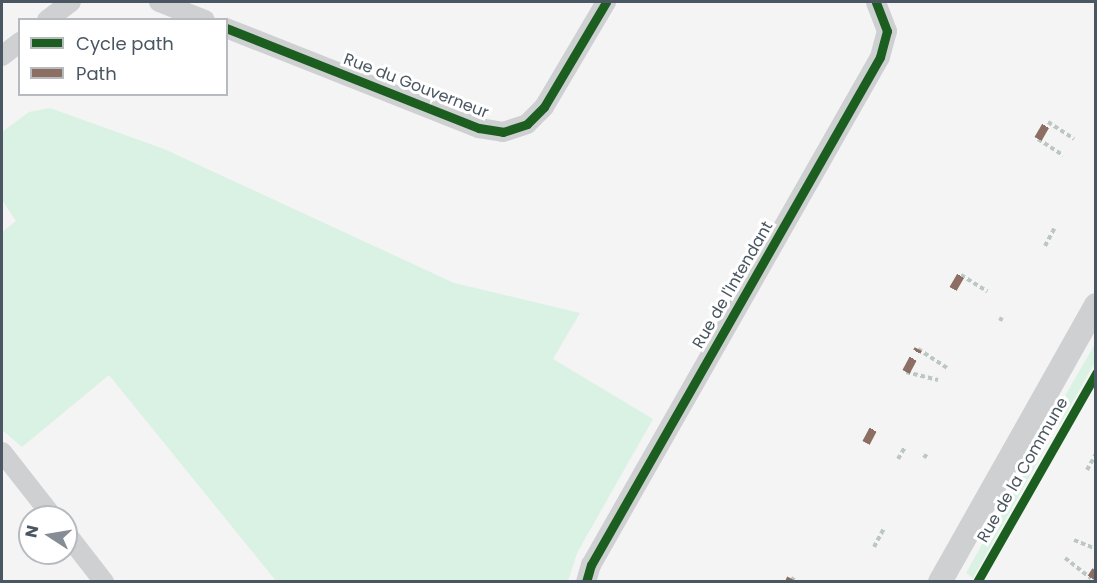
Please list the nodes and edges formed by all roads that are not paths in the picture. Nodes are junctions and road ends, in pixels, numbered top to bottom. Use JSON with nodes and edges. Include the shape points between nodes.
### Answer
{"nodes":[{"id":1,"x":71,"y":2,"type":"edge"},
{"id":2,"x":159,"y":2,"type":"edge"},
{"id":3,"x":606,"y":2,"type":"edge"},
{"id":4,"x":876,"y":2,"type":"edge"},
{"id":5,"x":50,"y":18,"type":"edge"},
{"id":6,"x":200,"y":18,"type":"edge"},
{"id":7,"x":228,"y":29,"type":"edge"},
{"id":8,"x":18,"y":44,"type":"edge"},
{"id":9,"x":2,"y":56,"type":"edge"},
{"id":10,"x":1095,"y":306,"type":"edge"},
{"id":11,"x":2,"y":452,"type":"edge"},
{"id":12,"x":44,"y":505,"type":"edge"},
{"id":13,"x":78,"y":548,"type":"edge"},
{"id":14,"x":104,"y":582,"type":"edge"},
{"id":15,"x":586,"y":582,"type":"edge"},
{"id":16,"x":940,"y":582,"type":"edge"}],
"edges":[{"from":1,"to":5,"type":"street"},
{"from":2,"to":6,"type":"street"},
{"from":3,"to":7,"type":"street","name":"Rue du Gouverneur","via":[[544,107],[527,124],[503,132],[479,128]]},
{"from":4,"to":15,"type":"street","name":"Rue de l'Intendant","via":[[887,31],[880,57],[591,565]]},
{"from":8,"to":9,"type":"street"},
{"from":10,"to":16,"type":"street","name":"Rue de la Commune"},
{"from":11,"to":12,"type":"street"},
{"from":13,"to":14,"type":"street"}]}
